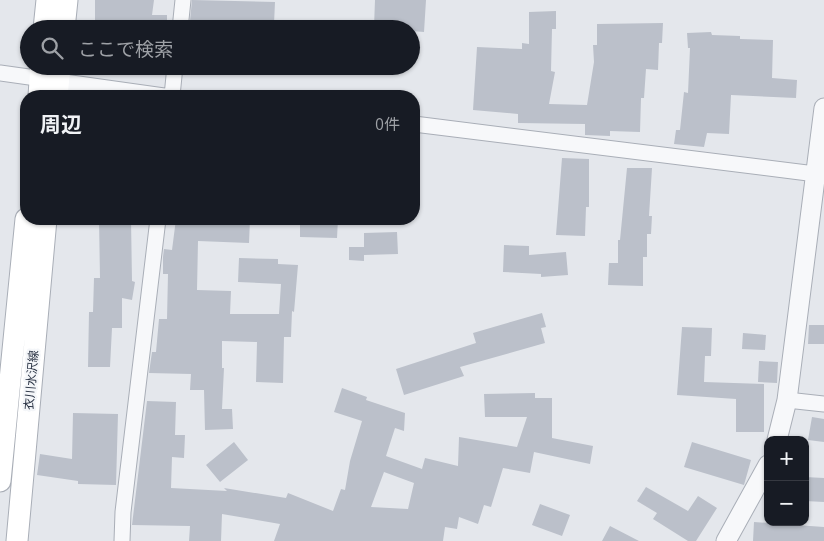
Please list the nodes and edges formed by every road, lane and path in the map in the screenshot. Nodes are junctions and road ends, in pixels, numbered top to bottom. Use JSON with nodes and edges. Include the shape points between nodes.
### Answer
{"nodes":[{"id":1,"x":46,"y":0,"type":"edge"},
{"id":2,"x":67,"y":0,"type":"edge"},
{"id":3,"x":183,"y":0,"type":"edge"},
{"id":4,"x":45,"y":20,"type":"edge"},
{"id":5,"x":65,"y":20,"type":"edge"},
{"id":6,"x":181,"y":20,"type":"edge"},
{"id":7,"x":0,"y":73,"type":"edge"},
{"id":8,"x":175,"y":75,"type":"edge"},
{"id":9,"x":49,"y":81,"type":"edge"},
{"id":10,"x":118,"y":90,"type":"edge"},
{"id":11,"x":173,"y":90,"type":"edge"},
{"id":12,"x":824,"y":108,"type":"edge"},
{"id":13,"x":420,"y":125,"type":"edge"},
{"id":14,"x":820,"y":174,"type":"edge"},
{"id":15,"x":25,"y":225,"type":"edge"},
{"id":16,"x":45,"y":225,"type":"edge"},
{"id":17,"x":157,"y":225,"type":"edge"},
{"id":18,"x":788,"y":400,"type":"junction"},
{"id":19,"x":824,"y":404,"type":"edge"},
{"id":20,"x":778,"y":436,"type":"edge"},
{"id":21,"x":764,"y":472,"type":"edge"},
{"id":22,"x":0,"y":481,"type":"edge"},
{"id":23,"x":16,"y":541,"type":"edge"},
{"id":24,"x":122,"y":541,"type":"edge"},
{"id":25,"x":726,"y":541,"type":"edge"}],
"edges":[{"from":1,"to":4,"type":"main road"},
{"from":2,"to":5,"type":"main road"},
{"from":3,"to":6,"type":"street"},
{"from":7,"to":9,"type":"street"},
{"from":8,"to":11,"type":"street"},
{"from":9,"to":10,"type":"street"},
{"from":12,"to":14,"type":"street"},
{"from":13,"to":14,"type":"street"},
{"from":14,"to":18,"type":"street"},
{"from":15,"to":22,"type":"main road","name":"衣川水沢線"},
{"from":16,"to":23,"type":"main road","name":"衣川水沢線"},
{"from":17,"to":24,"type":"street"},
{"from":18,"to":19,"type":"street"},
{"from":18,"to":20,"type":"street"},
{"from":21,"to":25,"type":"street"}]}
